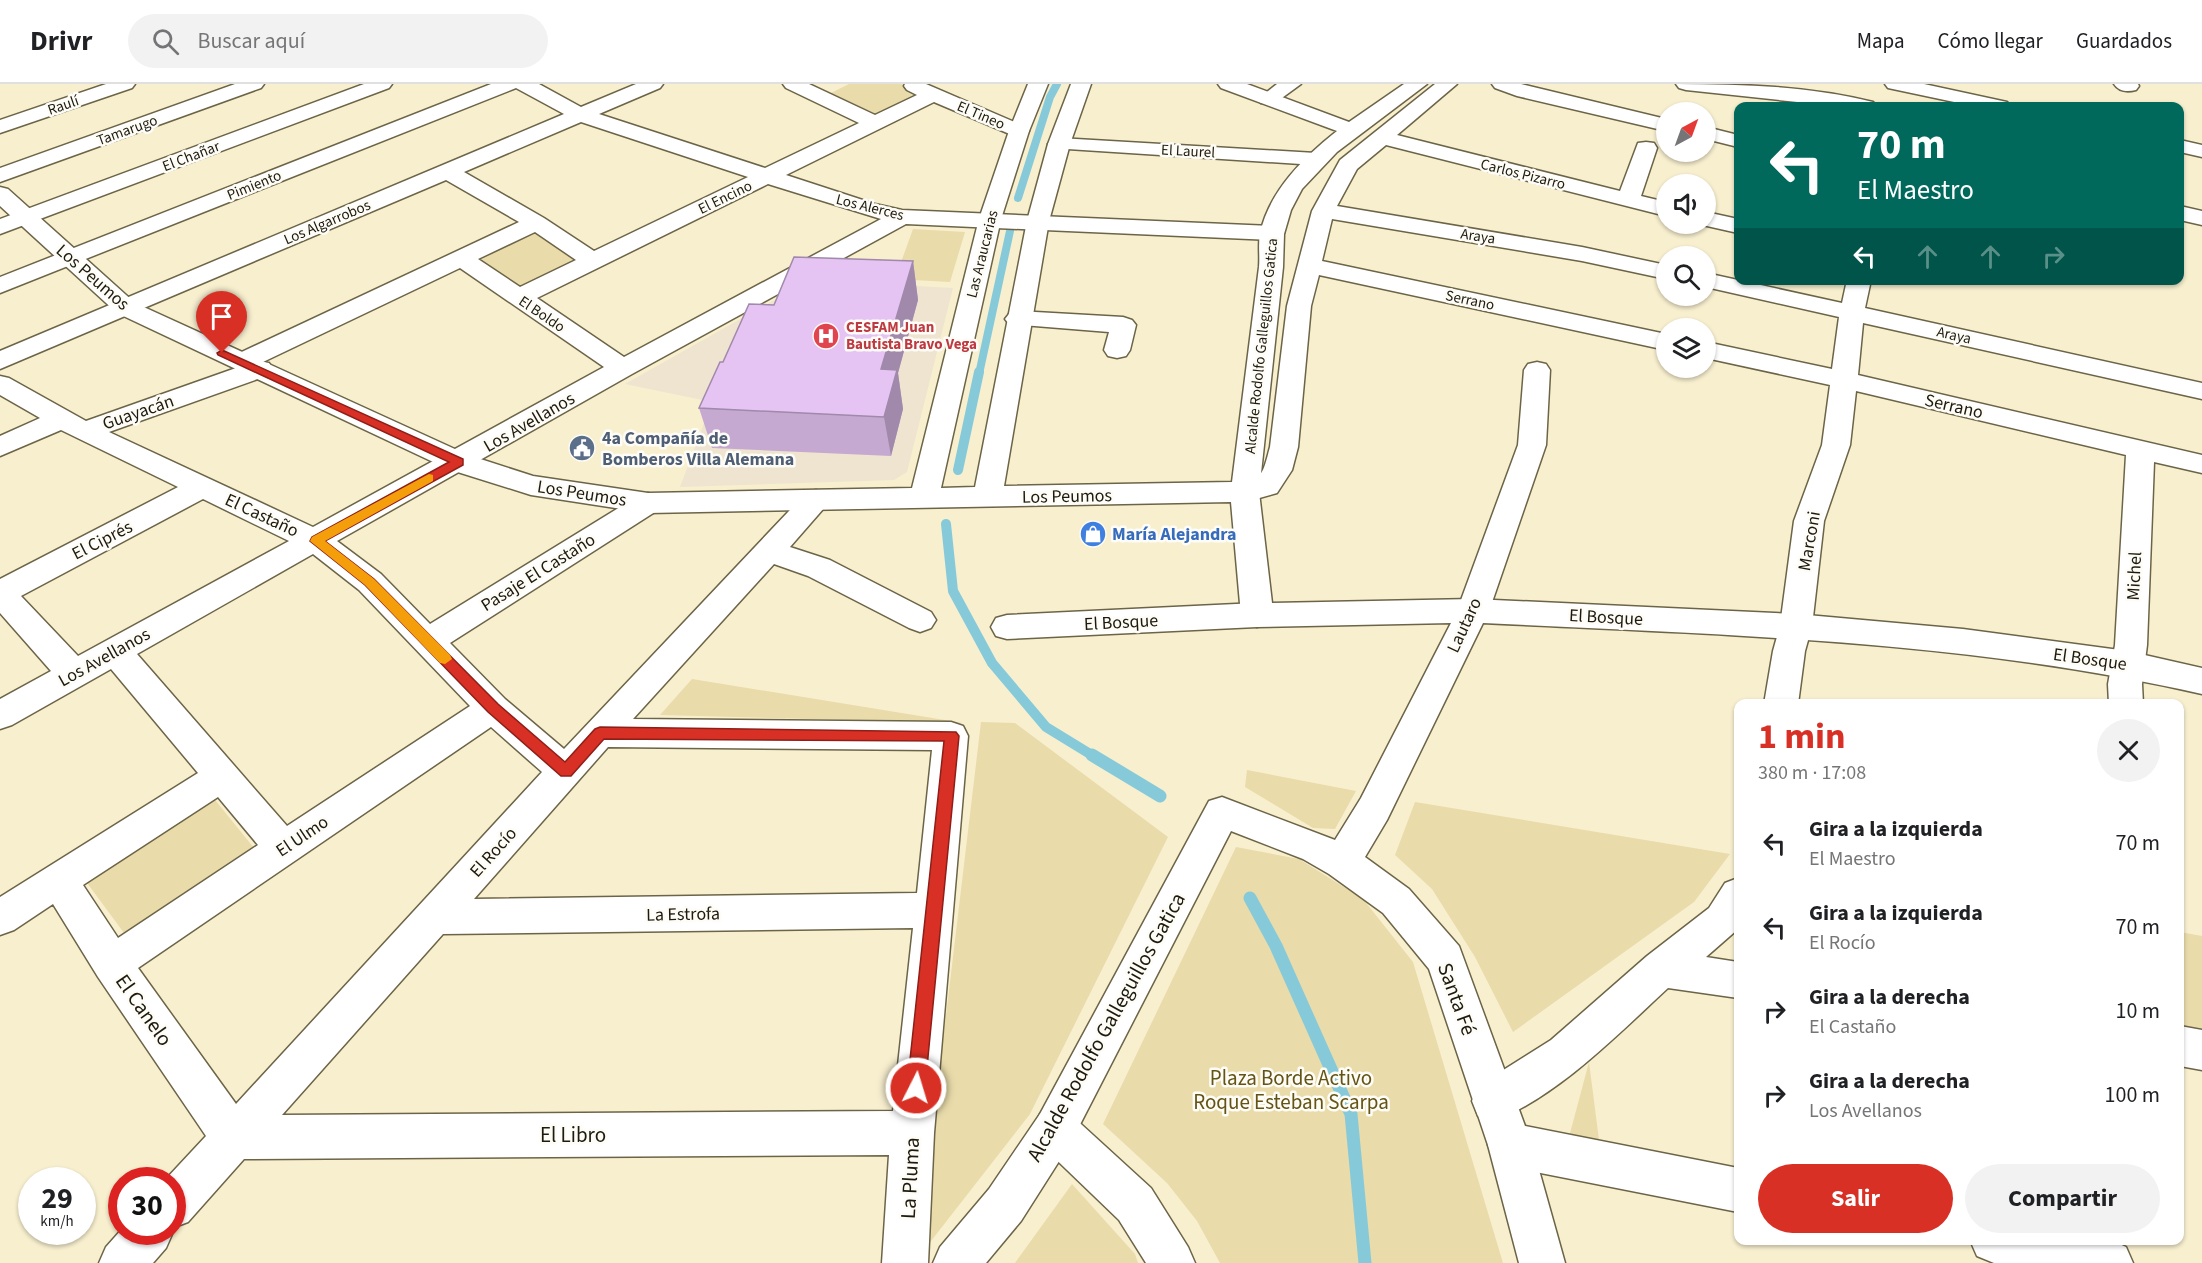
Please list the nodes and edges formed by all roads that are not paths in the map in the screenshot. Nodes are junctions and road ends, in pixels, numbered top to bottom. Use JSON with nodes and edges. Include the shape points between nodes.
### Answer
{"nodes":[{"id":1,"x":125,"y":84,"type":"edge"},
{"id":2,"x":254,"y":84,"type":"edge"},
{"id":3,"x":382,"y":84,"type":"edge"},
{"id":4,"x":509,"y":84,"type":"edge"},
{"id":5,"x":524,"y":84,"type":"edge"},
{"id":6,"x":653,"y":84,"type":"edge"},
{"id":7,"x":792,"y":84,"type":"edge"},
{"id":8,"x":839,"y":84,"type":"edge"},
{"id":9,"x":909,"y":84,"type":"edge"},
{"id":10,"x":1038,"y":84,"type":"edge"},
{"id":11,"x":1081,"y":84,"type":"edge"},
{"id":12,"x":1228,"y":84,"type":"edge"},
{"id":13,"x":1291,"y":84,"type":"edge"},
{"id":14,"x":1417,"y":84,"type":"edge"},
{"id":15,"x":1447,"y":84,"type":"edge"},
{"id":16,"x":1502,"y":84,"type":"edge"},
{"id":17,"x":1686,"y":84,"type":"edge"},
{"id":18,"x":1896,"y":84,"type":"edge"},
{"id":19,"x":815,"y":95,"type":"junction"},
{"id":20,"x":932,"y":95,"type":"junction"},
{"id":21,"x":1268,"y":99,"type":"junction"},
{"id":22,"x":1844,"y":102,"type":"edge"},
{"id":23,"x":1894,"y":102,"type":"edge"},
{"id":24,"x":1981,"y":102,"type":"edge"},
{"id":25,"x":580,"y":115,"type":"junction"},
{"id":26,"x":876,"y":123,"type":"junction"},
{"id":27,"x":1656,"y":123,"type":"edge"},
{"id":28,"x":0,"y":126,"type":"edge"},
{"id":29,"x":1353,"y":130,"type":"junction"},
{"id":30,"x":1019,"y":131,"type":"junction"},
{"id":31,"x":1716,"y":136,"type":"edge"},
{"id":32,"x":1380,"y":137,"type":"junction"},
{"id":33,"x":1734,"y":140,"type":"edge"},
{"id":34,"x":1059,"y":144,"type":"junction"},
{"id":35,"x":1646,"y":147,"type":"dead end"},
{"id":36,"x":2184,"y":147,"type":"edge"},
{"id":37,"x":2202,"y":151,"type":"edge"},
{"id":38,"x":1316,"y":159,"type":"junction"},
{"id":39,"x":447,"y":171,"type":"junction"},
{"id":40,"x":0,"y":175,"type":"edge"},
{"id":41,"x":767,"y":177,"type":"junction"},
{"id":42,"x":0,"y":194,"type":"edge"},
{"id":43,"x":1628,"y":200,"type":"junction"},
{"id":44,"x":1656,"y":207,"type":"edge"},
{"id":45,"x":1323,"y":211,"type":"junction"},
{"id":46,"x":2184,"y":214,"type":"edge"},
{"id":47,"x":902,"y":217,"type":"junction"},
{"id":48,"x":26,"y":218,"type":"junction"},
{"id":49,"x":2202,"y":218,"type":"edge"},
{"id":50,"x":990,"y":219,"type":"junction"},
{"id":51,"x":1038,"y":221,"type":"junction"},
{"id":52,"x":1716,"y":221,"type":"edge"},
{"id":53,"x":536,"y":224,"type":"junction"},
{"id":54,"x":1734,"y":225,"type":"edge"},
{"id":55,"x":0,"y":227,"type":"edge"},
{"id":56,"x":1272,"y":233,"type":"junction"},
{"id":57,"x":70,"y":259,"type":"junction"},
{"id":58,"x":462,"y":259,"type":"junction"},
{"id":59,"x":594,"y":262,"type":"junction"},
{"id":60,"x":1308,"y":265,"type":"junction"},
{"id":61,"x":1656,"y":270,"type":"edge"},
{"id":62,"x":1716,"y":282,"type":"edge"},
{"id":63,"x":1858,"y":285,"type":"edge"},
{"id":64,"x":0,"y":286,"type":"edge"},
{"id":65,"x":518,"y":298,"type":"junction"},
{"id":66,"x":126,"y":308,"type":"junction"},
{"id":67,"x":1852,"y":312,"type":"junction"},
{"id":68,"x":1018,"y":319,"type":"junction"},
{"id":69,"x":1656,"y":340,"type":"edge"},
{"id":70,"x":1117,"y":350,"type":"dead end"},
{"id":71,"x":1716,"y":352,"type":"edge"},
{"id":72,"x":0,"y":361,"type":"edge"},
{"id":73,"x":251,"y":366,"type":"junction"},
{"id":74,"x":623,"y":368,"type":"junction"},
{"id":75,"x":1537,"y":370,"type":"dead end"},
{"id":76,"x":1843,"y":380,"type":"junction"},
{"id":77,"x":0,"y":384,"type":"edge"},
{"id":78,"x":2202,"y":391,"type":"edge"},
{"id":79,"x":74,"y":424,"type":"junction"},
{"id":80,"x":0,"y":447,"type":"edge"},
{"id":81,"x":2140,"y":449,"type":"junction"},
{"id":82,"x":458,"y":462,"type":"junction"},
{"id":83,"x":2202,"y":464,"type":"edge"},
{"id":84,"x":203,"y":487,"type":"junction"},
{"id":85,"x":1245,"y":492,"type":"junction"},
{"id":86,"x":988,"y":497,"type":"junction"},
{"id":87,"x":924,"y":499,"type":"junction"},
{"id":88,"x":816,"y":500,"type":"junction"},
{"id":89,"x":648,"y":503,"type":"junction"},
{"id":90,"x":316,"y":541,"type":"junction"},
{"id":91,"x":768,"y":552,"type":"junction"},
{"id":92,"x":0,"y":593,"type":"edge"},
{"id":93,"x":1473,"y":611,"type":"junction"},
{"id":94,"x":1257,"y":615,"type":"junction"},
{"id":95,"x":920,"y":620,"type":"dead end"},
{"id":96,"x":1796,"y":626,"type":"junction"},
{"id":97,"x":1007,"y":627,"type":"dead end"},
{"id":98,"x":428,"y":641,"type":"junction"},
{"id":99,"x":115,"y":651,"type":"junction"},
{"id":100,"x":2127,"y":664,"type":"junction"},
{"id":101,"x":74,"y":674,"type":"junction"},
{"id":102,"x":2202,"y":681,"type":"edge"},
{"id":103,"x":1782,"y":699,"type":"edge"},
{"id":104,"x":2126,"y":699,"type":"edge"},
{"id":105,"x":493,"y":708,"type":"junction"},
{"id":106,"x":0,"y":715,"type":"edge"},
{"id":107,"x":600,"y":733,"type":"junction"},
{"id":108,"x":566,"y":772,"type":"junction"},
{"id":109,"x":222,"y":776,"type":"junction"},
{"id":110,"x":1222,"y":812,"type":"joint"},
{"id":111,"x":283,"y":848,"type":"junction"},
{"id":112,"x":1342,"y":862,"type":"junction"},
{"id":113,"x":59,"y":880,"type":"junction"},
{"id":114,"x":1734,"y":902,"type":"edge"},
{"id":115,"x":933,"y":910,"type":"junction"},
{"id":116,"x":434,"y":917,"type":"junction"},
{"id":117,"x":0,"y":918,"type":"edge"},
{"id":118,"x":112,"y":964,"type":"junction"},
{"id":119,"x":1661,"y":969,"type":"junction"},
{"id":120,"x":1734,"y":979,"type":"edge"},
{"id":121,"x":2184,"y":1047,"type":"edge"},
{"id":122,"x":2202,"y":1050,"type":"edge"},
{"id":123,"x":1493,"y":1101,"type":"junction"},
{"id":124,"x":1055,"y":1129,"type":"junction"},
{"id":125,"x":912,"y":1133,"type":"junction"},
{"id":126,"x":233,"y":1137,"type":"junction"},
{"id":127,"x":1510,"y":1145,"type":"junction"},
{"id":128,"x":1734,"y":1189,"type":"edge"},
{"id":129,"x":186,"y":1190,"type":"edge"},
{"id":130,"x":138,"y":1245,"type":"edge"},
{"id":131,"x":2016,"y":1245,"type":"edge"},
{"id":132,"x":2095,"y":1262,"type":"edge"},
{"id":133,"x":122,"y":1263,"type":"edge"},
{"id":134,"x":905,"y":1263,"type":"edge"},
{"id":135,"x":956,"y":1263,"type":"edge"},
{"id":136,"x":1172,"y":1263,"type":"edge"},
{"id":137,"x":1542,"y":1263,"type":"edge"}],
"edges":[{"from":1,"to":28,"type":"street","name":"Raulí"},
{"from":2,"to":40,"type":"street","name":"Tamarugo"},
{"from":3,"to":48,"type":"street","name":"El Chañar"},
{"from":4,"to":57,"type":"street","name":"Pimiento"},
{"from":5,"to":25,"type":"street","name":"Los Alerces"},
{"from":6,"to":25,"type":"street","name":"Los Algarrobos"},
{"from":7,"to":19,"type":"street"},
{"from":8,"to":19,"type":"street"},
{"from":9,"to":20,"type":"street","name":"El Tineo"},
{"from":10,"to":30,"type":"street","name":"Las Araucarias"},
{"from":11,"to":34,"type":"street"},
{"from":12,"to":21,"type":"street"},
{"from":13,"to":21,"type":"street"},
{"from":14,"to":29,"type":"street","name":"Alcalde Rodolfo Galleguillos Gatica"},
{"from":15,"to":32,"type":"street","name":"Alcalde Rodolfo Galleguillos Gatica"},
{"from":16,"to":27,"type":"street"},
{"from":17,"to":22,"type":"street"},
{"from":18,"to":23,"type":"street"},
{"from":18,"to":24,"type":"street"},
{"from":19,"to":26,"type":"street"},
{"from":20,"to":26,"type":"street","name":"El Encino"},
{"from":20,"to":30,"type":"street","name":"El Tineo"},
{"from":21,"to":29,"type":"street"},
{"from":25,"to":39,"type":"street","name":"Los Algarrobos"},
{"from":25,"to":41,"type":"street","name":"Los Alerces"},
{"from":26,"to":41,"type":"street","name":"El Encino"},
{"from":29,"to":38,"type":"street","name":"Alcalde Rodolfo Galleguillos Gatica"},
{"from":30,"to":50,"type":"street","name":"Las Araucarias"},
{"from":31,"to":33,"type":"street"},
{"from":32,"to":43,"type":"street","name":"Carlos Pizarro"},
{"from":32,"to":45,"type":"street","name":"Alcalde Rodolfo Galleguillos Gatica","via":[[1348,165]]},
{"from":34,"to":38,"type":"street","name":"El Laurel"},
{"from":34,"to":51,"type":"street"},
{"from":35,"to":43,"type":"street"},
{"from":36,"to":37,"type":"street"},
{"from":38,"to":56,"type":"street","name":"Alcalde Rodolfo Galleguillos Gatica","via":[[1287,195]]},
{"from":39,"to":53,"type":"street"},
{"from":39,"to":66,"type":"street","name":"Los Algarrobos"},
{"from":41,"to":47,"type":"street","name":"Los Alerces"},
{"from":41,"to":59,"type":"street","name":"El Encino"},
{"from":42,"to":48,"type":"street","name":"Los Peumos"},
{"from":43,"to":44,"type":"street","name":"Carlos Pizarro"},
{"from":45,"to":60,"type":"street","name":"Alcalde Rodolfo Galleguillos Gatica"},
{"from":45,"to":61,"type":"street","name":"Araya"},
{"from":46,"to":49,"type":"street"},
{"from":47,"to":50,"type":"street","name":"Los Alerces"},
{"from":47,"to":74,"type":"street","name":"Los Avellanos"},
{"from":48,"to":55,"type":"street","name":"El Chañar"},
{"from":48,"to":57,"type":"street","name":"Los Peumos"},
{"from":50,"to":51,"type":"street","name":"Los Alerces"},
{"from":50,"to":87,"type":"street","name":"Las Araucarias"},
{"from":51,"to":56,"type":"street","name":"Los Alerces"},
{"from":51,"to":68,"type":"street"},
{"from":52,"to":54,"type":"street"},
{"from":53,"to":58,"type":"street"},
{"from":53,"to":59,"type":"street"},
{"from":56,"to":85,"type":"street","name":"Alcalde Rodolfo Galleguillos Gatica"},
{"from":57,"to":64,"type":"street","name":"Pimiento"},
{"from":57,"to":66,"type":"street","name":"Los Peumos"},
{"from":58,"to":65,"type":"street","name":"El Boldo"},
{"from":58,"to":73,"type":"street"},
{"from":59,"to":65,"type":"street","name":"El Encino"},
{"from":60,"to":69,"type":"street","name":"Serrano"},
{"from":60,"to":85,"type":"street","name":"Alcalde Rodolfo Galleguillos Gatica","via":[[1278,470],[1267,486]]},
{"from":62,"to":67,"type":"street","name":"Araya"},
{"from":63,"to":67,"type":"street","name":"Marconi"},
{"from":65,"to":74,"type":"street","name":"El Boldo"},
{"from":66,"to":72,"type":"street","name":"Los Algarrobos"},
{"from":66,"to":73,"type":"street","name":"Los Peumos"},
{"from":67,"to":76,"type":"street","name":"Marconi"},
{"from":67,"to":78,"type":"street","name":"Araya"},
{"from":68,"to":70,"type":"street","via":[[1123,325]]},
{"from":68,"to":86,"type":"street"},
{"from":71,"to":76,"type":"street","name":"Serrano"},
{"from":73,"to":79,"type":"street","name":"Guayacán"},
{"from":73,"to":82,"type":"street","name":"Los Peumos"},
{"from":74,"to":82,"type":"street","name":"Los Avellanos"},
{"from":75,"to":93,"type":"street","name":"Lautaro","via":[[1532,446]]},
{"from":76,"to":81,"type":"street","name":"Serrano"},
{"from":76,"to":96,"type":"street","name":"Marconi","via":[[1836,446],[1809,521]]},
{"from":77,"to":79,"type":"street","name":"El Castaño"},
{"from":79,"to":80,"type":"street","name":"Guayacán"},
{"from":79,"to":84,"type":"street","name":"El Castaño"},
{"from":81,"to":83,"type":"street","name":"Serrano"},
{"from":81,"to":100,"type":"street","name":"Michel"},
{"from":82,"to":89,"type":"street","name":"Los Peumos","via":[[531,485]]},
{"from":82,"to":90,"type":"street","name":"Los Avellanos"},
{"from":84,"to":90,"type":"street","name":"El Castaño"},
{"from":84,"to":92,"type":"street","name":"El Ciprés"},
{"from":85,"to":86,"type":"street","name":"Los Peumos"},
{"from":85,"to":94,"type":"street","name":"Alcalde Rodolfo Galleguillos Gatica"},
{"from":86,"to":87,"type":"street","name":"Los Peumos"},
{"from":87,"to":88,"type":"street","name":"Los Peumos"},
{"from":88,"to":89,"type":"street","name":"Los Peumos"},
{"from":88,"to":91,"type":"street","name":"El Rocío"},
{"from":89,"to":98,"type":"street","name":"Pasaje El Castaño"},
{"from":90,"to":98,"type":"street","name":"El Castaño","via":[[370,582]]},
{"from":90,"to":99,"type":"street","name":"Los Avellanos"},
{"from":91,"to":95,"type":"street","via":[[819,568]]},
{"from":91,"to":107,"type":"street","name":"El Rocío"},
{"from":92,"to":101,"type":"street"},
{"from":93,"to":94,"type":"street","name":"El Bosque"},
{"from":93,"to":96,"type":"street","name":"El Bosque"},
{"from":93,"to":112,"type":"street","name":"Lautaro","via":[[1374,809]]},
{"from":94,"to":97,"type":"street","name":"El Bosque"},
{"from":96,"to":100,"type":"street","name":"El Bosque","via":[[1963,641]]},
{"from":96,"to":103,"type":"street","name":"Marconi"},
{"from":98,"to":105,"type":"street","name":"El Castaño"},
{"from":99,"to":101,"type":"street","name":"Los Avellanos"},
{"from":99,"to":109,"type":"street"},
{"from":100,"to":102,"type":"street","name":"El Bosque"},
{"from":100,"to":104,"type":"street","name":"Michel"},
{"from":101,"to":106,"type":"street","name":"Los Avellanos"},
{"from":105,"to":108,"type":"street","name":"El Castaño"},
{"from":105,"to":111,"type":"street","name":"El Ulmo"},
{"from":107,"to":108,"type":"street","name":"El Rocío"},
{"from":107,"to":115,"type":"street","name":"La Pluma","via":[[951,736]]},
{"from":108,"to":116,"type":"street","name":"El Rocío"},
{"from":109,"to":111,"type":"street"},
{"from":109,"to":113,"type":"street"},
{"from":110,"to":112,"type":"street","name":"Santa Fé"},
{"from":110,"to":124,"type":"street","name":"Alcalde Rodolfo Galleguillos Gatica"},
{"from":111,"to":118,"type":"street","name":"El Ulmo"},
{"from":112,"to":123,"type":"street","name":"Santa Fé","via":[[1396,900],[1445,959]]},
{"from":113,"to":117,"type":"street"},
{"from":113,"to":118,"type":"street","name":"El Canelo"},
{"from":114,"to":119,"type":"street","via":[[1723,920]]},
{"from":115,"to":116,"type":"street","name":"La Estrofa"},
{"from":115,"to":125,"type":"street","name":"La Pluma"},
{"from":116,"to":126,"type":"street","name":"El Rocío"},
{"from":118,"to":126,"type":"street","name":"El Canelo"},
{"from":119,"to":120,"type":"street"},
{"from":119,"to":123,"type":"street","via":[[1566,1054]]},
{"from":121,"to":122,"type":"street"},
{"from":123,"to":127,"type":"street","name":"Santa Fé"},
{"from":124,"to":135,"type":"street","name":"Alcalde Rodolfo Galleguillos Gatica","via":[[1005,1205]]},
{"from":124,"to":136,"type":"street","via":[[1135,1204]]},
{"from":125,"to":126,"type":"street","name":"El Libro"},
{"from":125,"to":134,"type":"street","name":"La Pluma"},
{"from":126,"to":129,"type":"street","name":"El Rocío"},
{"from":127,"to":128,"type":"street"},
{"from":127,"to":137,"type":"street","name":"Santa Fé"},
{"from":130,"to":133,"type":"street"},
{"from":131,"to":132,"type":"street"}]}
